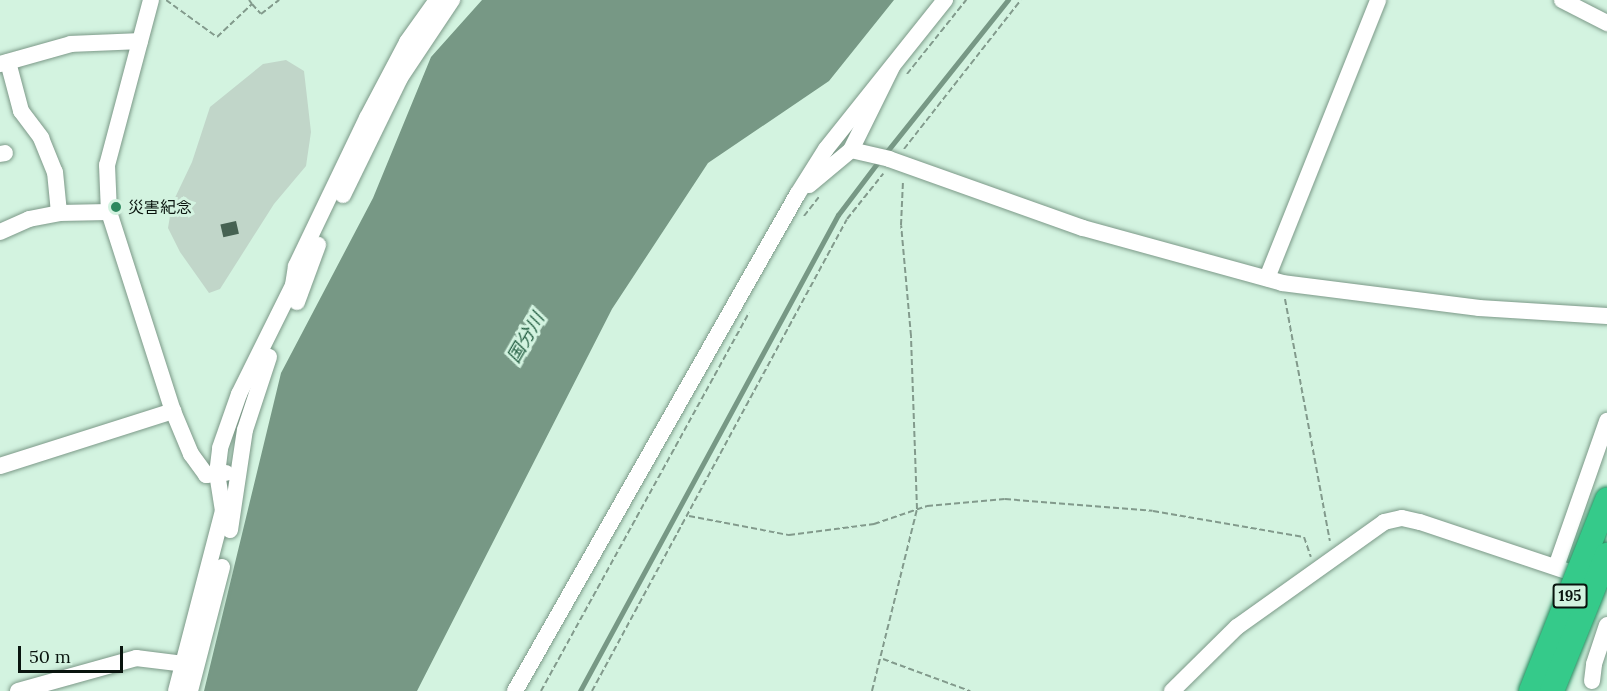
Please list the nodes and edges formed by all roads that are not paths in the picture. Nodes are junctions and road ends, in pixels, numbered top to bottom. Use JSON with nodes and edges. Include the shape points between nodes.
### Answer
{"nodes":[{"id":1,"x":150,"y":0,"type":"edge"},
{"id":2,"x":437,"y":0,"type":"edge"},
{"id":3,"x":452,"y":0,"type":"edge"},
{"id":4,"x":945,"y":0,"type":"edge"},
{"id":5,"x":1378,"y":0,"type":"edge"},
{"id":6,"x":1562,"y":0,"type":"edge"},
{"id":7,"x":1607,"y":23,"type":"edge"},
{"id":8,"x":140,"y":40,"type":"junction"},
{"id":9,"x":4,"y":63,"type":"edge"},
{"id":10,"x":892,"y":67,"type":"junction"},
{"id":11,"x":857,"y":152,"type":"junction"},
{"id":12,"x":797,"y":195,"type":"junction"},
{"id":13,"x":109,"y":212,"type":"junction"},
{"id":14,"x":59,"y":213,"type":"junction"},
{"id":15,"x":0,"y":231,"type":"edge"},
{"id":16,"x":1275,"y":281,"type":"junction"},
{"id":17,"x":1607,"y":315,"type":"edge"},
{"id":18,"x":173,"y":411,"type":"junction"},
{"id":19,"x":1607,"y":421,"type":"edge"},
{"id":20,"x":0,"y":466,"type":"edge"},
{"id":21,"x":242,"y":471,"type":"junction"},
{"id":22,"x":217,"y":474,"type":"junction"},
{"id":23,"x":1607,"y":500,"type":"edge"},
{"id":24,"x":1607,"y":555,"type":"edge"},
{"id":25,"x":1556,"y":567,"type":"junction"},
{"id":26,"x":1607,"y":585,"type":"edge"},
{"id":27,"x":1607,"y":625,"type":"edge"},
{"id":28,"x":184,"y":663,"type":"junction"},
{"id":29,"x":1592,"y":681,"type":"dead end"},
{"id":30,"x":18,"y":691,"type":"edge"},
{"id":31,"x":176,"y":691,"type":"edge"},
{"id":32,"x":190,"y":691,"type":"edge"},
{"id":33,"x":515,"y":691,"type":"edge"},
{"id":34,"x":1172,"y":691,"type":"edge"},
{"id":35,"x":1531,"y":691,"type":"edge"},
{"id":36,"x":1552,"y":691,"type":"edge"}],
"edges":[{"from":1,"to":8,"type":"street"},
{"from":2,"to":22,"type":"street","via":[[407,42],[296,266],[293,285],[239,394],[220,448]]},
{"from":3,"to":21,"type":"street","via":[[400,78],[311,260],[303,289],[260,376],[245,430]]},
{"from":4,"to":10,"type":"street"},
{"from":5,"to":16,"type":"street"},
{"from":6,"to":7,"type":"street"},
{"from":8,"to":9,"type":"street","via":[[71,44]]},
{"from":8,"to":13,"type":"street","via":[[107,165]]},
{"from":9,"to":14,"type":"street","via":[[21,111],[40,138],[55,172]]},
{"from":10,"to":11,"type":"street"},
{"from":10,"to":12,"type":"street","via":[[826,148]]},
{"from":11,"to":12,"type":"street"},
{"from":11,"to":16,"type":"street","via":[[1083,228]]},
{"from":12,"to":33,"type":"street"},
{"from":13,"to":14,"type":"street"},
{"from":13,"to":18,"type":"street"},
{"from":14,"to":15,"type":"street","via":[[29,219]]},
{"from":16,"to":17,"type":"street","via":[[1479,308]]},
{"from":18,"to":20,"type":"street"},
{"from":18,"to":22,"type":"street","via":[[196,461],[206,475]]},
{"from":19,"to":25,"type":"street"},
{"from":21,"to":22,"type":"street"},
{"from":21,"to":32,"type":"street"},
{"from":22,"to":28,"type":"street","via":[[223,511]]},
{"from":23,"to":35,"type":"highway","number":"195","bridge":true},
{"from":24,"to":36,"type":"highway","number":"195","bridge":true},
{"from":25,"to":26,"type":"street"},
{"from":25,"to":34,"type":"street","via":[[1401,518],[1384,522],[1237,627]]},
{"from":27,"to":29,"type":"street"},
{"from":28,"to":30,"type":"street","via":[[136,658]]},
{"from":28,"to":31,"type":"street"}]}
